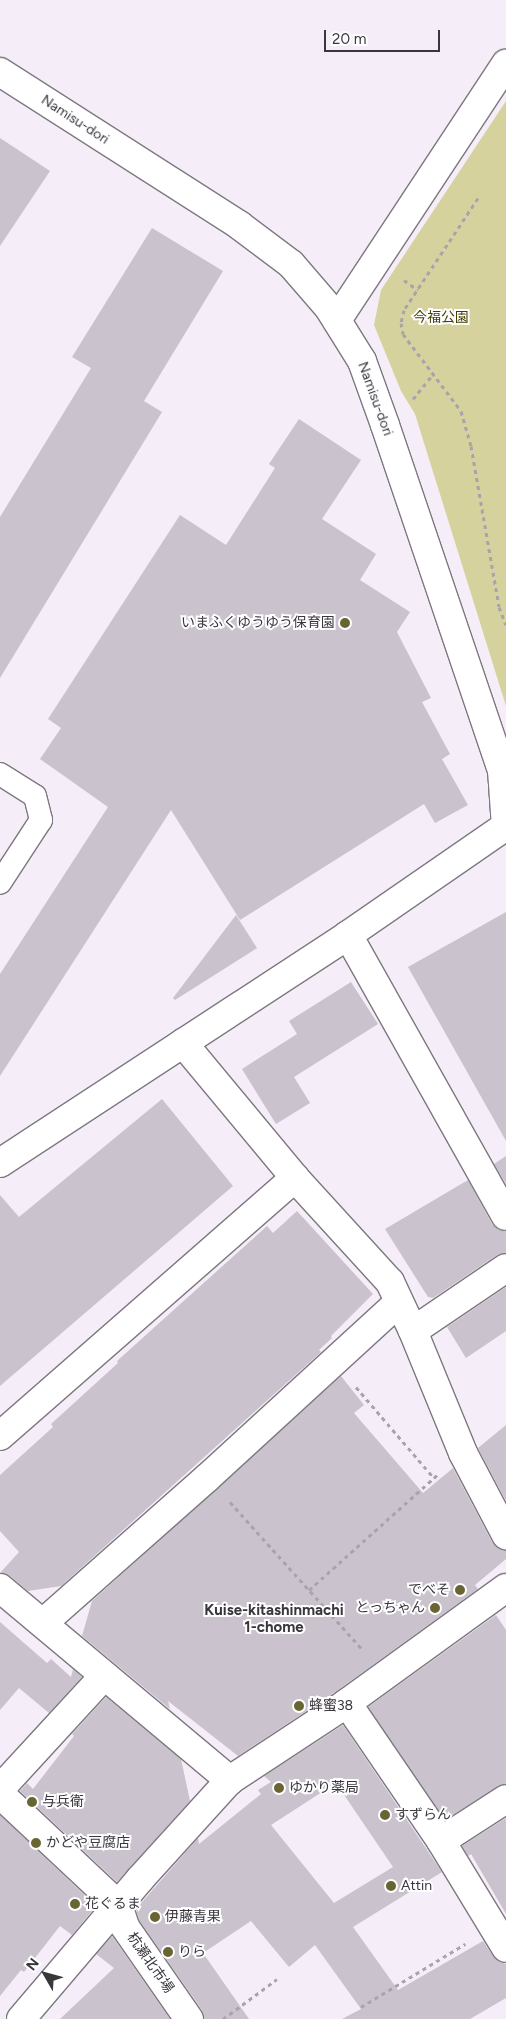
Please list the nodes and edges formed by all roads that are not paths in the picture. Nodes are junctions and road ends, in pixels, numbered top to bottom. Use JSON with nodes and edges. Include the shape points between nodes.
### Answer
{"nodes":[{"id":1,"x":506,"y":64,"type":"edge"},
{"id":2,"x":0,"y":72,"type":"edge"},
{"id":3,"x":337,"y":320,"type":"junction"},
{"id":4,"x":0,"y":774,"type":"edge"},
{"id":5,"x":506,"y":826,"type":"edge"},
{"id":6,"x":0,"y":883,"type":"edge"},
{"id":7,"x":348,"y":935,"type":"junction"},
{"id":8,"x":183,"y":1043,"type":"junction"},
{"id":9,"x":0,"y":1163,"type":"edge"},
{"id":10,"x":295,"y":1178,"type":"junction"},
{"id":11,"x":506,"y":1216,"type":"edge"},
{"id":12,"x":506,"y":1268,"type":"edge"},
{"id":13,"x":398,"y":1303,"type":"junction"},
{"id":14,"x":413,"y":1331,"type":"junction"},
{"id":15,"x":0,"y":1436,"type":"edge"},
{"id":16,"x":506,"y":1535,"type":"edge"},
{"id":17,"x":0,"y":1588,"type":"edge"},
{"id":18,"x":506,"y":1588,"type":"edge"},
{"id":19,"x":43,"y":1623,"type":"junction"},
{"id":20,"x":104,"y":1676,"type":"junction"},
{"id":21,"x":347,"y":1704,"type":"junction"},
{"id":22,"x":230,"y":1780,"type":"junction"},
{"id":23,"x":0,"y":1789,"type":"edge"},
{"id":24,"x":0,"y":1794,"type":"edge"},
{"id":25,"x":506,"y":1799,"type":"edge"},
{"id":26,"x":441,"y":1841,"type":"junction"},
{"id":27,"x":118,"y":1905,"type":"junction"},
{"id":28,"x":500,"y":1937,"type":"edge"},
{"id":29,"x":21,"y":2019,"type":"edge"},
{"id":30,"x":189,"y":2019,"type":"edge"}],
"edges":[{"from":1,"to":3,"type":"street"},
{"from":2,"to":3,"type":"street","name":"Namisu-dori","via":[[239,225],[291,264]]},
{"from":3,"to":5,"type":"street","name":"Namisu-dori","via":[[362,360],[496,751],[502,770]]},
{"from":4,"to":6,"type":"lane","via":[[35,796],[41,820]]},
{"from":5,"to":7,"type":"street"},
{"from":7,"to":8,"type":"street"},
{"from":7,"to":11,"type":"street"},
{"from":8,"to":9,"type":"street"},
{"from":8,"to":10,"type":"street"},
{"from":10,"to":13,"type":"street","via":[[390,1282]]},
{"from":10,"to":15,"type":"street"},
{"from":12,"to":14,"type":"street"},
{"from":13,"to":14,"type":"street"},
{"from":13,"to":19,"type":"street"},
{"from":14,"to":16,"type":"street","via":[[463,1453]]},
{"from":17,"to":19,"type":"street"},
{"from":18,"to":21,"type":"street"},
{"from":19,"to":20,"type":"street"},
{"from":20,"to":22,"type":"street"},
{"from":20,"to":23,"type":"street"},
{"from":21,"to":22,"type":"street"},
{"from":21,"to":26,"type":"street"},
{"from":22,"to":27,"type":"street"},
{"from":24,"to":27,"type":"street"},
{"from":25,"to":26,"type":"street"},
{"from":26,"to":28,"type":"street"},
{"from":27,"to":29,"type":"street"},
{"from":27,"to":30,"type":"street","name":"杭瀬北市場","via":[[125,1927]]}]}
